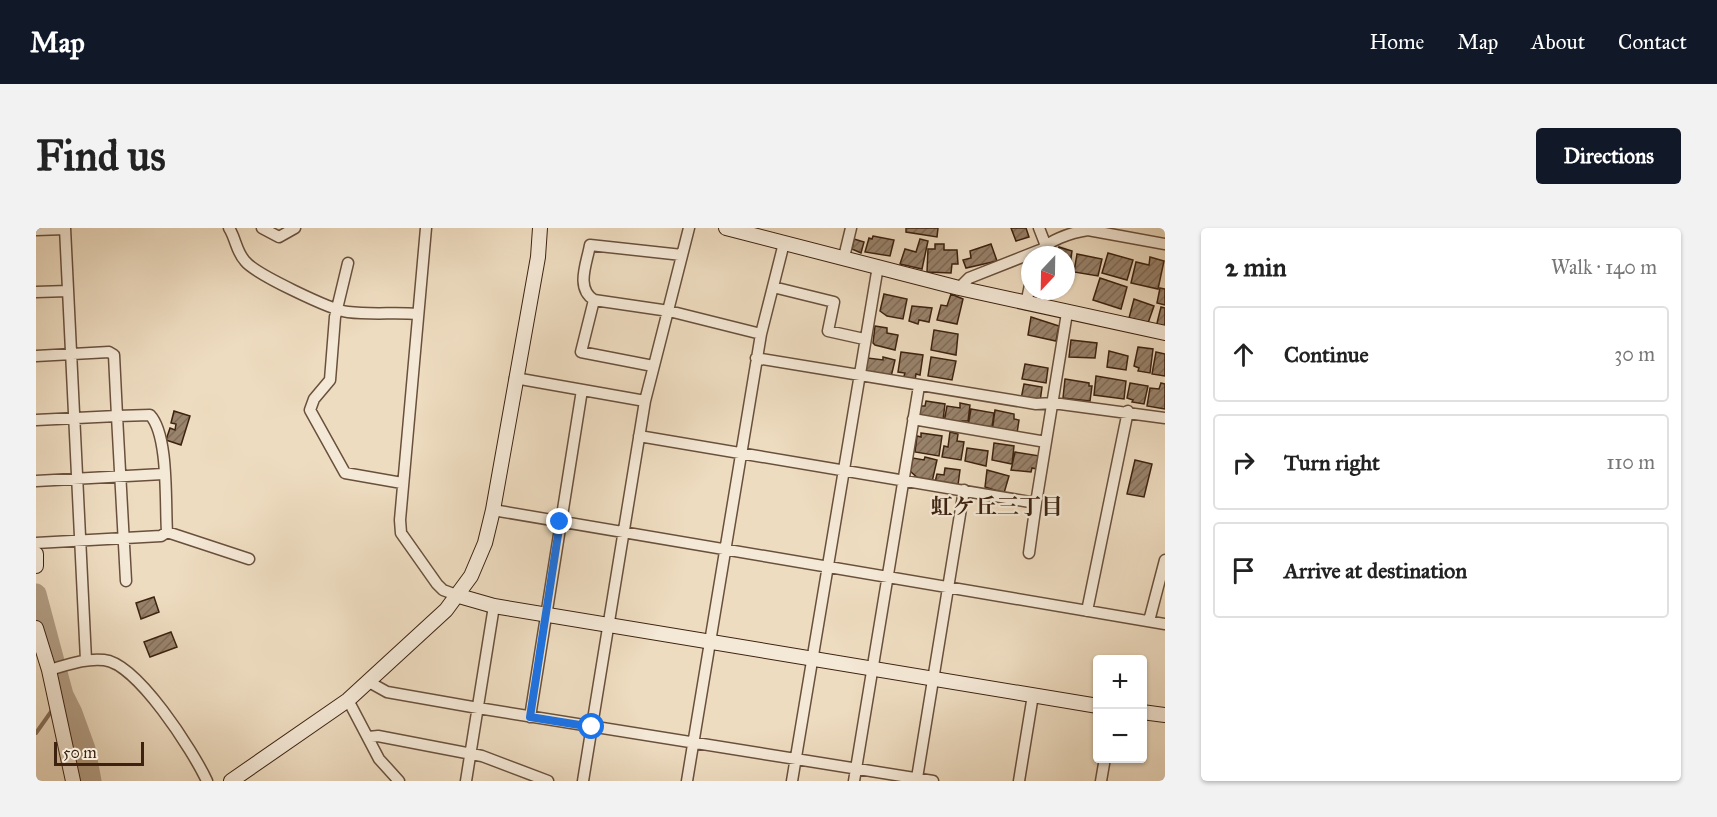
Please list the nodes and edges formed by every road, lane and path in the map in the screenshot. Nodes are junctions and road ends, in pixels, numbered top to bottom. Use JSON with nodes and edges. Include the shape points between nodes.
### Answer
{"nodes":[{"id":1,"x":230,"y":228,"type":"edge"},
{"id":2,"x":262,"y":228,"type":"edge"},
{"id":3,"x":295,"y":228,"type":"edge"},
{"id":4,"x":426,"y":228,"type":"edge"},
{"id":5,"x":540,"y":228,"type":"edge"},
{"id":6,"x":688,"y":228,"type":"edge"},
{"id":7,"x":726,"y":228,"type":"edge"},
{"id":8,"x":852,"y":228,"type":"edge"},
{"id":9,"x":1039,"y":228,"type":"edge"},
{"id":10,"x":65,"y":229,"type":"edge"},
{"id":11,"x":36,"y":230,"type":"edge"},
{"id":12,"x":784,"y":243,"type":"junction"},
{"id":13,"x":1165,"y":244,"type":"edge"},
{"id":14,"x":1041,"y":246,"type":"edge"},
{"id":15,"x":1049,"y":246,"type":"edge"},
{"id":16,"x":682,"y":255,"type":"junction"},
{"id":17,"x":844,"y":257,"type":"junction"},
{"id":18,"x":1021,"y":258,"type":"edge"},
{"id":19,"x":348,"y":263,"type":"dead end"},
{"id":20,"x":878,"y":266,"type":"junction"},
{"id":21,"x":773,"y":287,"type":"junction"},
{"id":22,"x":959,"y":288,"type":"junction"},
{"id":23,"x":68,"y":291,"type":"junction"},
{"id":24,"x":36,"y":292,"type":"edge"},
{"id":25,"x":594,"y":300,"type":"junction"},
{"id":26,"x":1027,"y":300,"type":"edge"},
{"id":27,"x":1026,"y":304,"type":"junction"},
{"id":28,"x":337,"y":309,"type":"junction"},
{"id":29,"x":669,"y":311,"type":"junction"},
{"id":30,"x":1067,"y":313,"type":"junction"},
{"id":31,"x":418,"y":314,"type":"junction"},
{"id":32,"x":1165,"y":333,"type":"edge"},
{"id":33,"x":761,"y":334,"type":"junction"},
{"id":34,"x":864,"y":339,"type":"junction"},
{"id":35,"x":72,"y":353,"type":"junction"},
{"id":36,"x":36,"y":356,"type":"edge"},
{"id":37,"x":756,"y":358,"type":"junction"},
{"id":38,"x":653,"y":366,"type":"junction"},
{"id":39,"x":858,"y":375,"type":"junction"},
{"id":40,"x":515,"y":378,"type":"junction"},
{"id":41,"x":919,"y":386,"type":"junction"},
{"id":42,"x":582,"y":390,"type":"junction"},
{"id":43,"x":645,"y":401,"type":"junction"},
{"id":44,"x":1053,"y":404,"type":"junction"},
{"id":45,"x":1128,"y":411,"type":"junction"},
{"id":46,"x":117,"y":416,"type":"junction"},
{"id":47,"x":74,"y":417,"type":"junction"},
{"id":48,"x":1165,"y":417,"type":"edge"},
{"id":49,"x":913,"y":419,"type":"junction"},
{"id":50,"x":36,"y":420,"type":"edge"},
{"id":51,"x":639,"y":436,"type":"junction"},
{"id":52,"x":1046,"y":442,"type":"junction"},
{"id":53,"x":742,"y":453,"type":"junction"},
{"id":54,"x":843,"y":471,"type":"junction"},
{"id":55,"x":163,"y":474,"type":"junction"},
{"id":56,"x":120,"y":477,"type":"junction"},
{"id":57,"x":78,"y":480,"type":"junction"},
{"id":58,"x":904,"y":480,"type":"junction"},
{"id":59,"x":36,"y":481,"type":"edge"},
{"id":60,"x":402,"y":483,"type":"junction"},
{"id":61,"x":964,"y":490,"type":"junction"},
{"id":62,"x":1036,"y":503,"type":"junction"},
{"id":63,"x":493,"y":510,"type":"junction"},
{"id":64,"x":560,"y":522,"type":"junction"},
{"id":65,"x":167,"y":532,"type":"junction"},
{"id":66,"x":622,"y":533,"type":"junction"},
{"id":67,"x":123,"y":538,"type":"junction"},
{"id":68,"x":81,"y":541,"type":"junction"},
{"id":69,"x":36,"y":543,"type":"edge"},
{"id":70,"x":725,"y":550,"type":"junction"},
{"id":71,"x":1029,"y":553,"type":"dead end"},
{"id":72,"x":36,"y":554,"type":"edge"},
{"id":73,"x":249,"y":559,"type":"dead end"},
{"id":74,"x":1165,"y":560,"type":"edge"},
{"id":75,"x":36,"y":566,"type":"edge"},
{"id":76,"x":826,"y":566,"type":"junction"},
{"id":77,"x":889,"y":577,"type":"junction"},
{"id":78,"x":126,"y":581,"type":"dead end"},
{"id":79,"x":949,"y":587,"type":"junction"},
{"id":80,"x":459,"y":596,"type":"junction"},
{"id":81,"x":494,"y":606,"type":"junction"},
{"id":82,"x":1087,"y":611,"type":"junction"},
{"id":83,"x":546,"y":615,"type":"junction"},
{"id":84,"x":1149,"y":621,"type":"junction"},
{"id":85,"x":1165,"y":624,"type":"edge"},
{"id":86,"x":608,"y":625,"type":"junction"},
{"id":87,"x":36,"y":628,"type":"edge"},
{"id":88,"x":710,"y":642,"type":"junction"},
{"id":89,"x":811,"y":658,"type":"junction"},
{"id":90,"x":86,"y":660,"type":"junction"},
{"id":91,"x":872,"y":668,"type":"junction"},
{"id":92,"x":49,"y":670,"type":"junction"},
{"id":93,"x":934,"y":678,"type":"junction"},
{"id":94,"x":369,"y":682,"type":"junction"},
{"id":95,"x":1033,"y":695,"type":"junction"},
{"id":96,"x":348,"y":700,"type":"junction"},
{"id":97,"x":1093,"y":705,"type":"edge"},
{"id":98,"x":478,"y":708,"type":"junction"},
{"id":99,"x":1147,"y":713,"type":"edge"},
{"id":100,"x":1165,"y":716,"type":"edge"},
{"id":101,"x":530,"y":717,"type":"junction"},
{"id":102,"x":592,"y":727,"type":"junction"},
{"id":103,"x":369,"y":737,"type":"junction"},
{"id":104,"x":693,"y":743,"type":"junction"},
{"id":105,"x":471,"y":753,"type":"junction"},
{"id":106,"x":795,"y":760,"type":"junction"},
{"id":107,"x":1103,"y":763,"type":"edge"},
{"id":108,"x":856,"y":769,"type":"junction"},
{"id":109,"x":520,"y":776,"type":"edge"},
{"id":110,"x":917,"y":778,"type":"junction"},
{"id":111,"x":73,"y":781,"type":"edge"},
{"id":112,"x":207,"y":781,"type":"edge"},
{"id":113,"x":231,"y":781,"type":"edge"},
{"id":114,"x":399,"y":781,"type":"edge"},
{"id":115,"x":466,"y":781,"type":"edge"},
{"id":116,"x":548,"y":781,"type":"edge"},
{"id":117,"x":583,"y":781,"type":"edge"},
{"id":118,"x":687,"y":781,"type":"edge"},
{"id":119,"x":792,"y":781,"type":"edge"},
{"id":120,"x":854,"y":781,"type":"edge"},
{"id":121,"x":933,"y":781,"type":"edge"},
{"id":122,"x":1019,"y":781,"type":"edge"},
{"id":123,"x":1101,"y":781,"type":"edge"}],
"edges":[{"from":1,"to":28,"type":"street","via":[[235,248],[251,268]]},
{"from":2,"to":3,"type":"street","via":[[279,237]]},
{"from":4,"to":31,"type":"street"},
{"from":5,"to":40,"type":"street"},
{"from":6,"to":16,"type":"street"},
{"from":7,"to":12,"type":"street"},
{"from":8,"to":17,"type":"street"},
{"from":9,"to":14,"type":"street"},
{"from":10,"to":11,"type":"street"},
{"from":10,"to":23,"type":"street"},
{"from":12,"to":17,"type":"street"},
{"from":12,"to":21,"type":"street"},
{"from":13,"to":15,"type":"street","via":[[1088,230]]},
{"from":16,"to":25,"type":"street","via":[[590,245],[582,287]]},
{"from":16,"to":29,"type":"street"},
{"from":17,"to":20,"type":"street"},
{"from":18,"to":22,"type":"street","via":[[969,278]]},
{"from":19,"to":28,"type":"street"},
{"from":20,"to":22,"type":"street"},
{"from":20,"to":34,"type":"street"},
{"from":21,"to":33,"type":"street"},
{"from":21,"to":34,"type":"street","via":[[834,302],[828,331]]},
{"from":22,"to":27,"type":"street"},
{"from":23,"to":24,"type":"street"},
{"from":23,"to":35,"type":"street"},
{"from":25,"to":29,"type":"street"},
{"from":25,"to":38,"type":"street","via":[[581,352]]},
{"from":26,"to":27,"type":"street"},
{"from":27,"to":30,"type":"street"},
{"from":28,"to":31,"type":"street","via":[[367,314]]},
{"from":28,"to":60,"type":"street","via":[[330,380],[310,410],[345,473]]},
{"from":29,"to":33,"type":"street"},
{"from":29,"to":38,"type":"street"},
{"from":30,"to":32,"type":"street"},
{"from":30,"to":44,"type":"street"},
{"from":31,"to":60,"type":"street"},
{"from":33,"to":37,"type":"street"},
{"from":34,"to":39,"type":"street"},
{"from":35,"to":36,"type":"street"},
{"from":35,"to":46,"type":"street","via":[[109,352],[114,356]]},
{"from":35,"to":47,"type":"street"},
{"from":37,"to":39,"type":"street"},
{"from":37,"to":53,"type":"street"},
{"from":38,"to":43,"type":"street"},
{"from":39,"to":41,"type":"street"},
{"from":39,"to":54,"type":"street"},
{"from":40,"to":42,"type":"street"},
{"from":40,"to":63,"type":"street"},
{"from":41,"to":44,"type":"street"},
{"from":41,"to":49,"type":"street"},
{"from":42,"to":43,"type":"street"},
{"from":42,"to":64,"type":"street"},
{"from":43,"to":51,"type":"street"},
{"from":44,"to":45,"type":"street"},
{"from":44,"to":52,"type":"street"},
{"from":45,"to":48,"type":"street"},
{"from":45,"to":82,"type":"street"},
{"from":46,"to":47,"type":"street"},
{"from":46,"to":55,"type":"street","via":[[150,415],[155,420],[161,440]]},
{"from":46,"to":56,"type":"street"},
{"from":47,"to":50,"type":"street"},
{"from":47,"to":57,"type":"street"},
{"from":49,"to":52,"type":"street"},
{"from":49,"to":58,"type":"street"},
{"from":51,"to":53,"type":"street"},
{"from":51,"to":66,"type":"street"},
{"from":52,"to":62,"type":"street"},
{"from":53,"to":54,"type":"street"},
{"from":53,"to":70,"type":"street"},
{"from":54,"to":58,"type":"street"},
{"from":54,"to":76,"type":"street"},
{"from":55,"to":56,"type":"street"},
{"from":55,"to":65,"type":"street"},
{"from":56,"to":57,"type":"street"},
{"from":56,"to":67,"type":"street"},
{"from":57,"to":59,"type":"street"},
{"from":57,"to":68,"type":"street"},
{"from":58,"to":61,"type":"street"},
{"from":58,"to":77,"type":"street"},
{"from":60,"to":80,"type":"street","via":[[401,533],[443,590]]},
{"from":61,"to":62,"type":"street"},
{"from":61,"to":79,"type":"street"},
{"from":62,"to":71,"type":"street"},
{"from":63,"to":64,"type":"street"},
{"from":63,"to":80,"type":"street","via":[[485,543]]},
{"from":64,"to":66,"type":"street"},
{"from":64,"to":83,"type":"street"},
{"from":65,"to":67,"type":"street","via":[[161,536]]},
{"from":65,"to":73,"type":"street"},
{"from":66,"to":70,"type":"street"},
{"from":66,"to":86,"type":"street"},
{"from":67,"to":68,"type":"street"},
{"from":67,"to":78,"type":"street"},
{"from":68,"to":69,"type":"street"},
{"from":68,"to":90,"type":"street"},
{"from":70,"to":76,"type":"street"},
{"from":70,"to":88,"type":"street"},
{"from":72,"to":75,"type":"street"},
{"from":74,"to":84,"type":"street"},
{"from":76,"to":77,"type":"street"},
{"from":76,"to":89,"type":"street"},
{"from":77,"to":79,"type":"street"},
{"from":77,"to":91,"type":"street"},
{"from":79,"to":82,"type":"street"},
{"from":79,"to":93,"type":"street"},
{"from":80,"to":81,"type":"street"},
{"from":80,"to":94,"type":"street"},
{"from":81,"to":83,"type":"street"},
{"from":81,"to":98,"type":"street"},
{"from":82,"to":84,"type":"street"},
{"from":83,"to":86,"type":"street"},
{"from":83,"to":101,"type":"street"},
{"from":84,"to":85,"type":"street"},
{"from":86,"to":88,"type":"street"},
{"from":86,"to":102,"type":"street"},
{"from":87,"to":92,"type":"street"},
{"from":88,"to":89,"type":"street"},
{"from":88,"to":104,"type":"street"},
{"from":89,"to":91,"type":"street"},
{"from":89,"to":106,"type":"street"},
{"from":90,"to":92,"type":"street"},
{"from":90,"to":112,"type":"street","via":[[106,660],[141,682]]},
{"from":91,"to":93,"type":"street"},
{"from":91,"to":108,"type":"street"},
{"from":92,"to":111,"type":"street"},
{"from":93,"to":95,"type":"street"},
{"from":93,"to":110,"type":"street"},
{"from":94,"to":96,"type":"street"},
{"from":94,"to":98,"type":"street","via":[[387,692]]},
{"from":95,"to":97,"type":"street"},
{"from":95,"to":122,"type":"street"},
{"from":96,"to":103,"type":"street"},
{"from":96,"to":113,"type":"street"},
{"from":98,"to":101,"type":"street"},
{"from":98,"to":105,"type":"street"},
{"from":99,"to":100,"type":"street"},
{"from":101,"to":102,"type":"street"},
{"from":102,"to":104,"type":"street"},
{"from":102,"to":117,"type":"street"},
{"from":103,"to":105,"type":"street"},
{"from":103,"to":114,"type":"street","via":[[379,759]]},
{"from":104,"to":106,"type":"street"},
{"from":104,"to":118,"type":"street"},
{"from":105,"to":109,"type":"street"},
{"from":105,"to":115,"type":"street"},
{"from":106,"to":108,"type":"street"},
{"from":106,"to":119,"type":"street"},
{"from":107,"to":123,"type":"street"},
{"from":108,"to":110,"type":"street"},
{"from":108,"to":120,"type":"street"},
{"from":109,"to":116,"type":"street"},
{"from":110,"to":121,"type":"street"}]}
